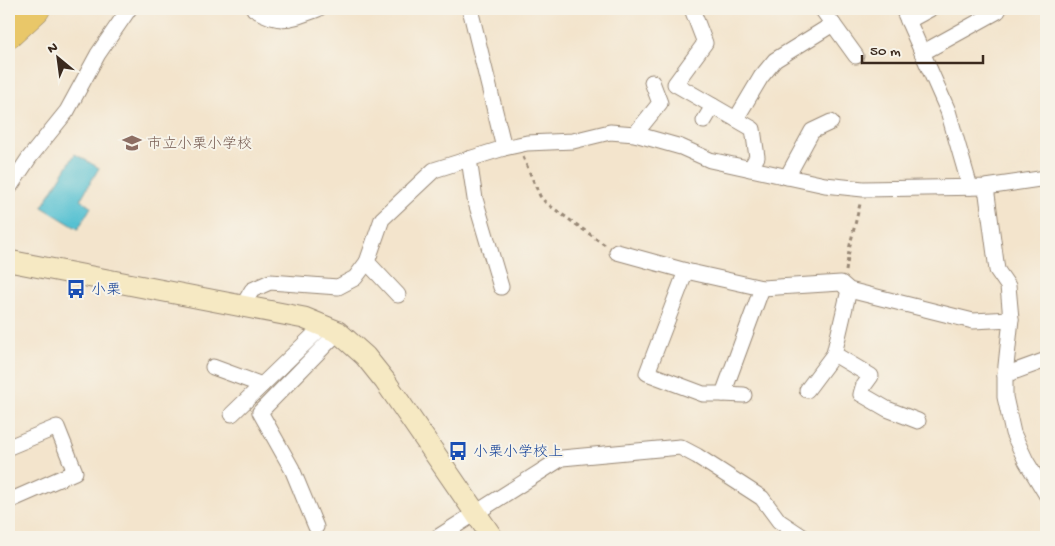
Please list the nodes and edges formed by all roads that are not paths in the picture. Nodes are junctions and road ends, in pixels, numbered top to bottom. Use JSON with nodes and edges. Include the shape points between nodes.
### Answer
{"nodes":[{"id":1,"x":36,"y":9,"type":"edge"},
{"id":2,"x":129,"y":9,"type":"edge"},
{"id":3,"x":254,"y":9,"type":"edge"},
{"id":4,"x":318,"y":9,"type":"edge"},
{"id":5,"x":470,"y":9,"type":"edge"},
{"id":6,"x":692,"y":9,"type":"edge"},
{"id":7,"x":822,"y":9,"type":"edge"},
{"id":8,"x":930,"y":9,"type":"edge"},
{"id":9,"x":998,"y":11,"type":"dead end"},
{"id":10,"x":906,"y":15,"type":"edge"},
{"id":11,"x":833,"y":24,"type":"junction"},
{"id":12,"x":9,"y":34,"type":"edge"},
{"id":13,"x":922,"y":53,"type":"junction"},
{"id":14,"x":856,"y":56,"type":"dead end"},
{"id":15,"x":652,"y":82,"type":"dead end"},
{"id":16,"x":713,"y":106,"type":"junction"},
{"id":17,"x":736,"y":120,"type":"junction"},
{"id":18,"x":704,"y":121,"type":"dead end"},
{"id":19,"x":831,"y":122,"type":"dead end"},
{"id":20,"x":635,"y":134,"type":"junction"},
{"id":21,"x":511,"y":146,"type":"junction"},
{"id":22,"x":469,"y":159,"type":"junction"},
{"id":23,"x":750,"y":169,"type":"junction"},
{"id":24,"x":787,"y":177,"type":"junction"},
{"id":25,"x":1046,"y":178,"type":"edge"},
{"id":26,"x":978,"y":187,"type":"junction"},
{"id":27,"x":9,"y":188,"type":"edge"},
{"id":28,"x":617,"y":252,"type":"road end"},
{"id":29,"x":9,"y":261,"type":"edge"},
{"id":30,"x":367,"y":262,"type":"junction"},
{"id":31,"x":686,"y":270,"type":"junction"},
{"id":32,"x":501,"y":286,"type":"dead end"},
{"id":33,"x":845,"y":287,"type":"junction"},
{"id":34,"x":762,"y":288,"type":"junction"},
{"id":35,"x":398,"y":295,"type":"dead end"},
{"id":36,"x":242,"y":307,"type":"junction"},
{"id":37,"x":1011,"y":319,"type":"junction"},
{"id":38,"x":331,"y":329,"type":"junction"},
{"id":39,"x":834,"y":354,"type":"junction"},
{"id":40,"x":1046,"y":360,"type":"edge"},
{"id":41,"x":213,"y":368,"type":"dead end"},
{"id":42,"x":1005,"y":375,"type":"junction"},
{"id":43,"x":262,"y":385,"type":"junction"},
{"id":44,"x":807,"y":390,"type":"dead end"},
{"id":45,"x":723,"y":394,"type":"junction"},
{"id":46,"x":744,"y":395,"type":"dead end"},
{"id":47,"x":232,"y":414,"type":"dead end"},
{"id":48,"x":918,"y":421,"type":"dead end"},
{"id":49,"x":9,"y":447,"type":"edge"},
{"id":50,"x":1045,"y":489,"type":"edge"},
{"id":51,"x":9,"y":500,"type":"edge"},
{"id":52,"x":475,"y":513,"type":"junction"},
{"id":53,"x":316,"y":527,"type":"dead end"},
{"id":54,"x":438,"y":537,"type":"edge"},
{"id":55,"x":492,"y":537,"type":"edge"},
{"id":56,"x":803,"y":537,"type":"edge"}],
"edges":[{"from":1,"to":12,"type":"highway"},
{"from":2,"to":27,"type":"street","via":[[98,54],[67,110]]},
{"from":3,"to":4,"type":"street","via":[[274,19],[286,19]]},
{"from":5,"to":21,"type":"street"},
{"from":6,"to":16,"type":"street","via":[[705,43],[675,84]]},
{"from":7,"to":11,"type":"street"},
{"from":8,"to":10,"type":"street"},
{"from":9,"to":13,"type":"street"},
{"from":10,"to":13,"type":"street"},
{"from":11,"to":14,"type":"street"},
{"from":11,"to":17,"type":"street","via":[[775,60]]},
{"from":13,"to":26,"type":"street"},
{"from":15,"to":20,"type":"street","via":[[660,103]]},
{"from":16,"to":17,"type":"street"},
{"from":16,"to":18,"type":"street"},
{"from":17,"to":23,"type":"street","via":[[753,130],[757,157]]},
{"from":19,"to":24,"type":"street","via":[[812,131]]},
{"from":20,"to":21,"type":"street","via":[[610,132],[573,141]]},
{"from":20,"to":23,"type":"street","via":[[681,147],[710,160]]},
{"from":21,"to":22,"type":"street"},
{"from":22,"to":30,"type":"street","via":[[434,170],[382,219]]},
{"from":22,"to":32,"type":"street","via":[[476,199]]},
{"from":23,"to":24,"type":"street"},
{"from":24,"to":26,"type":"street","via":[[863,189]]},
{"from":25,"to":26,"type":"street"},
{"from":26,"to":37,"type":"street","via":[[997,270],[1008,286]]},
{"from":28,"to":31,"type":"street"},
{"from":29,"to":36,"type":"street"},
{"from":30,"to":35,"type":"street"},
{"from":30,"to":36,"type":"street","via":[[355,278],[338,287],[270,282],[252,290]]},
{"from":31,"to":34,"type":"street"},
{"from":31,"to":45,"type":"street","via":[[647,373],[703,394]]},
{"from":33,"to":34,"type":"street"},
{"from":33,"to":37,"type":"street","via":[[973,321]]},
{"from":33,"to":39,"type":"street"},
{"from":34,"to":45,"type":"street"},
{"from":36,"to":38,"type":"street","via":[[304,318]]},
{"from":37,"to":42,"type":"street"},
{"from":38,"to":43,"type":"street"},
{"from":38,"to":52,"type":"street","via":[[365,356],[386,381]]},
{"from":38,"to":53,"type":"street","via":[[260,412],[292,469]]},
{"from":39,"to":44,"type":"street"},
{"from":39,"to":48,"type":"street","via":[[872,376],[863,387],[862,394],[887,409]]},
{"from":40,"to":42,"type":"street"},
{"from":41,"to":43,"type":"street"},
{"from":42,"to":50,"type":"street","via":[[1005,397],[1013,433],[1026,461]]},
{"from":43,"to":47,"type":"street"},
{"from":45,"to":46,"type":"street"},
{"from":49,"to":51,"type":"street","via":[[57,427],[76,472]]},
{"from":52,"to":54,"type":"street"},
{"from":52,"to":55,"type":"street"},
{"from":52,"to":56,"type":"street","via":[[562,458],[680,447],[762,498],[779,521]]}]}
